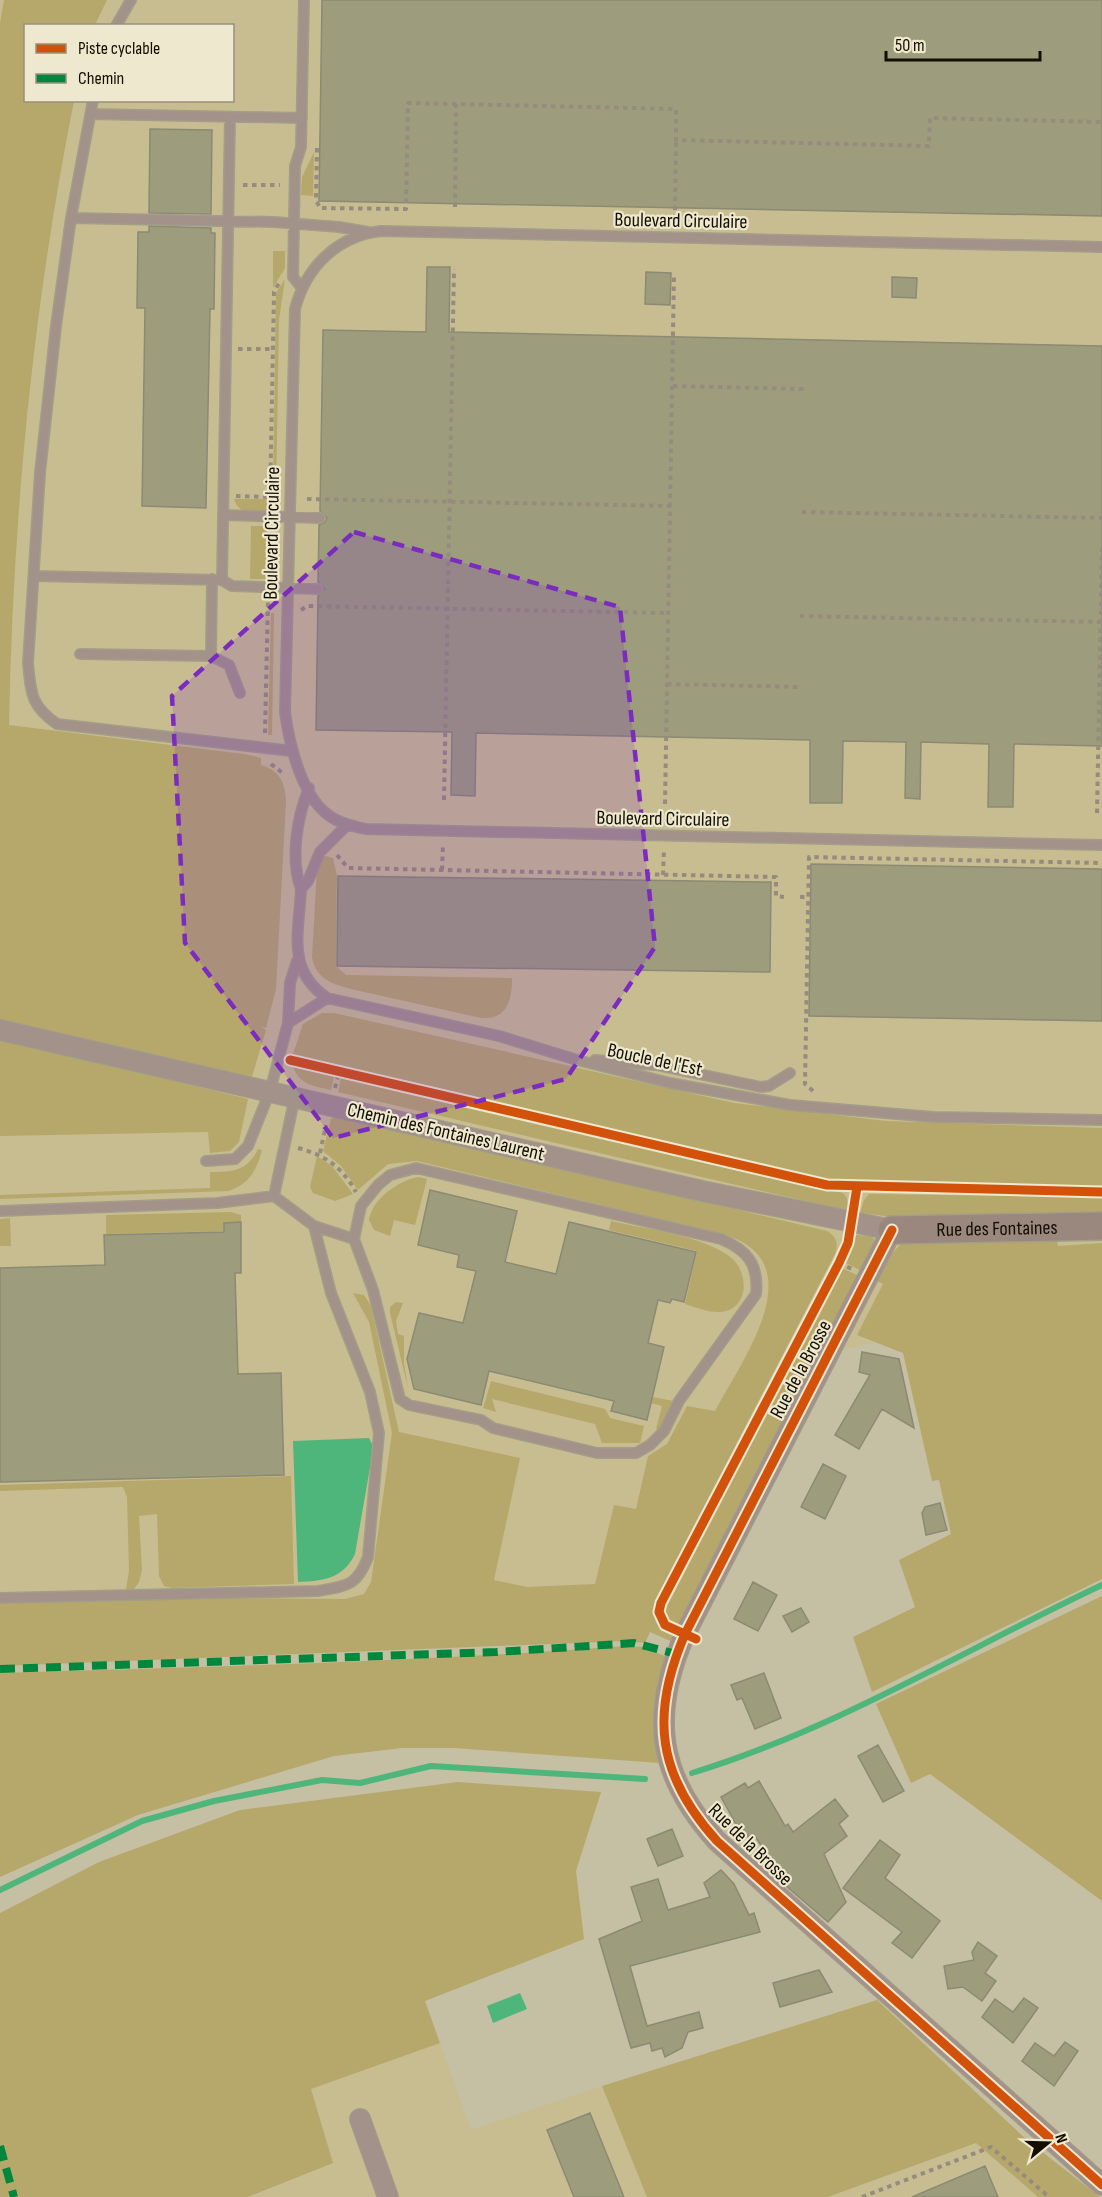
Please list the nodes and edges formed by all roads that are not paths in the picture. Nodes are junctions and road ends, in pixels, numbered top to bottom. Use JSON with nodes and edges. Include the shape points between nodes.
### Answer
{"nodes":[{"id":1,"x":131,"y":0,"type":"edge"},
{"id":2,"x":304,"y":0,"type":"edge"},
{"id":3,"x":117,"y":24,"type":"edge"},
{"id":4,"x":93,"y":102,"type":"edge"},
{"id":5,"x":91,"y":114,"type":"junction"},
{"id":6,"x":230,"y":117,"type":"junction"},
{"id":7,"x":302,"y":118,"type":"junction"},
{"id":8,"x":71,"y":218,"type":"junction"},
{"id":9,"x":229,"y":222,"type":"junction"},
{"id":10,"x":293,"y":225,"type":"junction"},
{"id":11,"x":371,"y":233,"type":"junction"},
{"id":12,"x":1102,"y":247,"type":"edge"},
{"id":13,"x":301,"y":287,"type":"junction"},
{"id":14,"x":223,"y":515,"type":"junction"},
{"id":15,"x":290,"y":517,"type":"junction"},
{"id":16,"x":320,"y":518,"type":"dead end"},
{"id":17,"x":34,"y":576,"type":"junction"},
{"id":18,"x":217,"y":579,"type":"junction"},
{"id":19,"x":288,"y":588,"type":"junction"},
{"id":20,"x":318,"y":589,"type":"dead end"},
{"id":21,"x":80,"y":654,"type":"dead end"},
{"id":22,"x":211,"y":656,"type":"junction"},
{"id":23,"x":240,"y":693,"type":"dead end"},
{"id":24,"x":292,"y":751,"type":"junction"},
{"id":25,"x":309,"y":788,"type":"junction"},
{"id":26,"x":347,"y":825,"type":"junction"},
{"id":27,"x":1102,"y":844,"type":"edge"},
{"id":28,"x":301,"y":889,"type":"junction"},
{"id":29,"x":298,"y":958,"type":"junction"},
{"id":30,"x":327,"y":998,"type":"junction"},
{"id":31,"x":288,"y":1023,"type":"junction"},
{"id":32,"x":0,"y":1030,"type":"edge"},
{"id":33,"x":577,"y":1060,"type":"junction"},
{"id":34,"x":790,"y":1073,"type":"dead end"},
{"id":35,"x":270,"y":1091,"type":"junction"},
{"id":36,"x":295,"y":1095,"type":"junction"},
{"id":37,"x":1102,"y":1120,"type":"edge"},
{"id":38,"x":206,"y":1161,"type":"dead end"},
{"id":39,"x":274,"y":1196,"type":"junction"},
{"id":40,"x":0,"y":1211,"type":"edge"},
{"id":41,"x":314,"y":1226,"type":"junction"},
{"id":42,"x":1102,"y":1226,"type":"edge"},
{"id":43,"x":892,"y":1230,"type":"junction"},
{"id":44,"x":354,"y":1239,"type":"junction"},
{"id":45,"x":0,"y":1598,"type":"edge"},
{"id":46,"x":360,"y":2119,"type":"dead end"},
{"id":47,"x":1102,"y":2185,"type":"edge"},
{"id":48,"x":388,"y":2197,"type":"edge"}],
"edges":[{"from":1,"to":3,"type":"lane"},
{"from":2,"to":7,"type":"lane"},
{"from":4,"to":5,"type":"lane"},
{"from":5,"to":6,"type":"lane"},
{"from":5,"to":8,"type":"lane"},
{"from":6,"to":7,"type":"lane"},
{"from":6,"to":9,"type":"lane"},
{"from":7,"to":10,"type":"lane"},
{"from":8,"to":9,"type":"lane"},
{"from":8,"to":17,"type":"lane","via":[[48,395]]},
{"from":9,"to":10,"type":"lane"},
{"from":9,"to":14,"type":"lane"},
{"from":10,"to":11,"type":"lane","via":[[339,226]]},
{"from":10,"to":13,"type":"lane","via":[[293,277]]},
{"from":11,"to":12,"type":"lane","name":"Boulevard Circulaire"},
{"from":11,"to":13,"type":"lane","name":"Boulevard Circulaire","via":[[341,243],[326,255]]},
{"from":13,"to":15,"type":"lane","name":"Boulevard Circulaire","via":[[293,332]]},
{"from":14,"to":15,"type":"lane"},
{"from":14,"to":18,"type":"lane"},
{"from":15,"to":16,"type":"lane"},
{"from":15,"to":19,"type":"lane","name":"Boulevard Circulaire"},
{"from":17,"to":18,"type":"lane"},
{"from":17,"to":24,"type":"lane","via":[[30,686],[39,711],[57,724]]},
{"from":18,"to":19,"type":"lane","via":[[232,586]]},
{"from":18,"to":22,"type":"lane"},
{"from":19,"to":20,"type":"lane"},
{"from":19,"to":24,"type":"lane","name":"Boulevard Circulaire","via":[[285,712]]},
{"from":21,"to":22,"type":"lane"},
{"from":22,"to":23,"type":"lane","via":[[230,665]]},
{"from":24,"to":25,"type":"lane","name":"Boulevard Circulaire"},
{"from":25,"to":26,"type":"lane","name":"Boulevard Circulaire","via":[[327,814]]},
{"from":25,"to":28,"type":"lane","name":"Boucle de l'Est","via":[[297,828],[297,879]]},
{"from":26,"to":27,"type":"lane","name":"Boulevard Circulaire","via":[[366,829]]},
{"from":26,"to":28,"type":"lane","name":"Boucle de l'Est","via":[[320,852]]},
{"from":28,"to":29,"type":"lane","name":"Boucle de l'Est"},
{"from":29,"to":30,"type":"lane","name":"Boucle de l'Est","via":[[304,977]]},
{"from":29,"to":31,"type":"lane","via":[[290,983]]},
{"from":30,"to":31,"type":"lane"},
{"from":30,"to":33,"type":"lane","name":"Boucle de l'Est","via":[[499,1036]]},
{"from":31,"to":35,"type":"lane"},
{"from":32,"to":35,"type":"street","name":"Chemin des Fontaines Laurent"},
{"from":33,"to":34,"type":"lane","via":[[656,1065],[761,1087]]},
{"from":33,"to":37,"type":"lane","name":"Boucle de l'Est","via":[[670,1083],[790,1104],[897,1115]]},
{"from":35,"to":36,"type":"street","name":"Chemin des Fontaines Laurent"},
{"from":35,"to":38,"type":"lane","via":[[242,1154],[226,1161]]},
{"from":36,"to":39,"type":"lane"},
{"from":36,"to":43,"type":"street","name":"Chemin des Fontaines Laurent"},
{"from":39,"to":40,"type":"lane","via":[[218,1203]]},
{"from":39,"to":41,"type":"lane"},
{"from":41,"to":44,"type":"lane"},
{"from":41,"to":45,"type":"lane","via":[[331,1293],[370,1392],[380,1433],[368,1557],[354,1582],[318,1591]]},
{"from":42,"to":43,"type":"street","name":"Rue des Fontaines"},
{"from":43,"to":47,"type":"street","name":"Rue de la Brosse","via":[[685,1634],[666,1684],[662,1721],[669,1766],[693,1814],[717,1841]]},
{"from":44,"to":44,"type":"lane","via":[[361,1206],[378,1185],[390,1175],[416,1168],[721,1239],[748,1254],[754,1267],[756,1294],[679,1401],[659,1438],[636,1453],[597,1453],[493,1428],[480,1420],[409,1405],[400,1399],[373,1290]]},
{"from":46,"to":48,"type":"street"}]}
